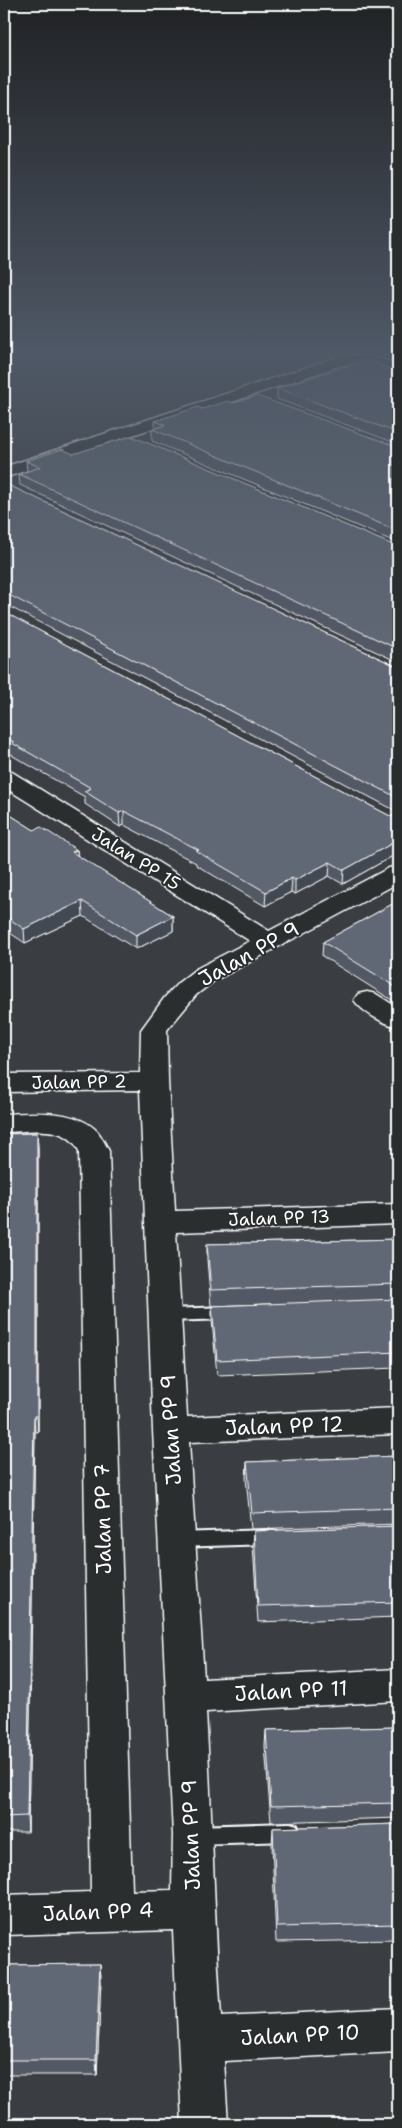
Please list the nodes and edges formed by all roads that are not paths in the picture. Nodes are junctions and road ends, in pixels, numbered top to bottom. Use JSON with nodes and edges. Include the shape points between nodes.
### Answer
{"nodes":[{"id":1,"x":76,"y":452,"type":"edge"},
{"id":2,"x":7,"y":482,"type":"edge"},
{"id":3,"x":4,"y":777,"type":"edge"},
{"id":4,"x":398,"y":873,"type":"edge"},
{"id":5,"x":268,"y":941,"type":"junction"},
{"id":6,"x":368,"y":1000,"type":"dead end"},
{"id":7,"x":398,"y":1019,"type":"edge"},
{"id":8,"x":154,"y":1081,"type":"junction"},
{"id":9,"x":4,"y":1083,"type":"edge"},
{"id":10,"x":4,"y":1123,"type":"edge"},
{"id":11,"x":398,"y":1214,"type":"edge"},
{"id":12,"x":160,"y":1222,"type":"junction"},
{"id":13,"x":243,"y":1312,"type":"edge"},
{"id":14,"x":166,"y":1315,"type":"junction"},
{"id":15,"x":398,"y":1421,"type":"edge"},
{"id":16,"x":170,"y":1430,"type":"junction"},
{"id":17,"x":292,"y":1536,"type":"edge"},
{"id":18,"x":176,"y":1540,"type":"junction"},
{"id":19,"x":398,"y":1685,"type":"edge"},
{"id":20,"x":184,"y":1697,"type":"junction"},
{"id":21,"x":310,"y":1832,"type":"edge"},
{"id":22,"x":192,"y":1835,"type":"junction"},
{"id":23,"x":193,"y":1909,"type":"junction"},
{"id":24,"x":112,"y":1911,"type":"junction"},
{"id":25,"x":4,"y":1915,"type":"edge"},
{"id":26,"x":398,"y":2030,"type":"edge"},
{"id":27,"x":202,"y":2040,"type":"junction"},
{"id":28,"x":205,"y":2124,"type":"edge"}],
"edges":[{"from":1,"to":2,"type":"street"},
{"from":3,"to":5,"type":"street","name":"Jalan PP 15"},
{"from":4,"to":5,"type":"street","name":"Jalan PP 9"},
{"from":5,"to":8,"type":"street","name":"Jalan PP 9","via":[[205,975],[174,1003],[154,1030]]},
{"from":6,"to":7,"type":"street"},
{"from":8,"to":9,"type":"street","name":"Jalan PP 2"},
{"from":8,"to":12,"type":"street","name":"Jalan PP 9"},
{"from":10,"to":24,"type":"street","name":"Jalan PP 7","via":[[69,1125],[91,1141],[94,1151]]},
{"from":11,"to":12,"type":"street","name":"Jalan PP 13"},
{"from":12,"to":14,"type":"street","name":"Jalan PP 9"},
{"from":13,"to":14,"type":"lane"},
{"from":14,"to":16,"type":"street","name":"Jalan PP 9"},
{"from":15,"to":16,"type":"street","name":"Jalan PP 12"},
{"from":16,"to":18,"type":"street","name":"Jalan PP 9"},
{"from":17,"to":18,"type":"lane"},
{"from":18,"to":20,"type":"street","name":"Jalan PP 9"},
{"from":19,"to":20,"type":"street","name":"Jalan PP 11"},
{"from":20,"to":22,"type":"street","name":"Jalan PP 9"},
{"from":21,"to":22,"type":"lane"},
{"from":22,"to":23,"type":"street","name":"Jalan PP 9"},
{"from":23,"to":24,"type":"street","name":"Jalan PP 4"},
{"from":23,"to":27,"type":"street","name":"Jalan PP 9"},
{"from":24,"to":25,"type":"street","name":"Jalan PP 4"},
{"from":26,"to":27,"type":"street","name":"Jalan PP 10"},
{"from":27,"to":28,"type":"street","name":"Jalan PP 9"}]}
